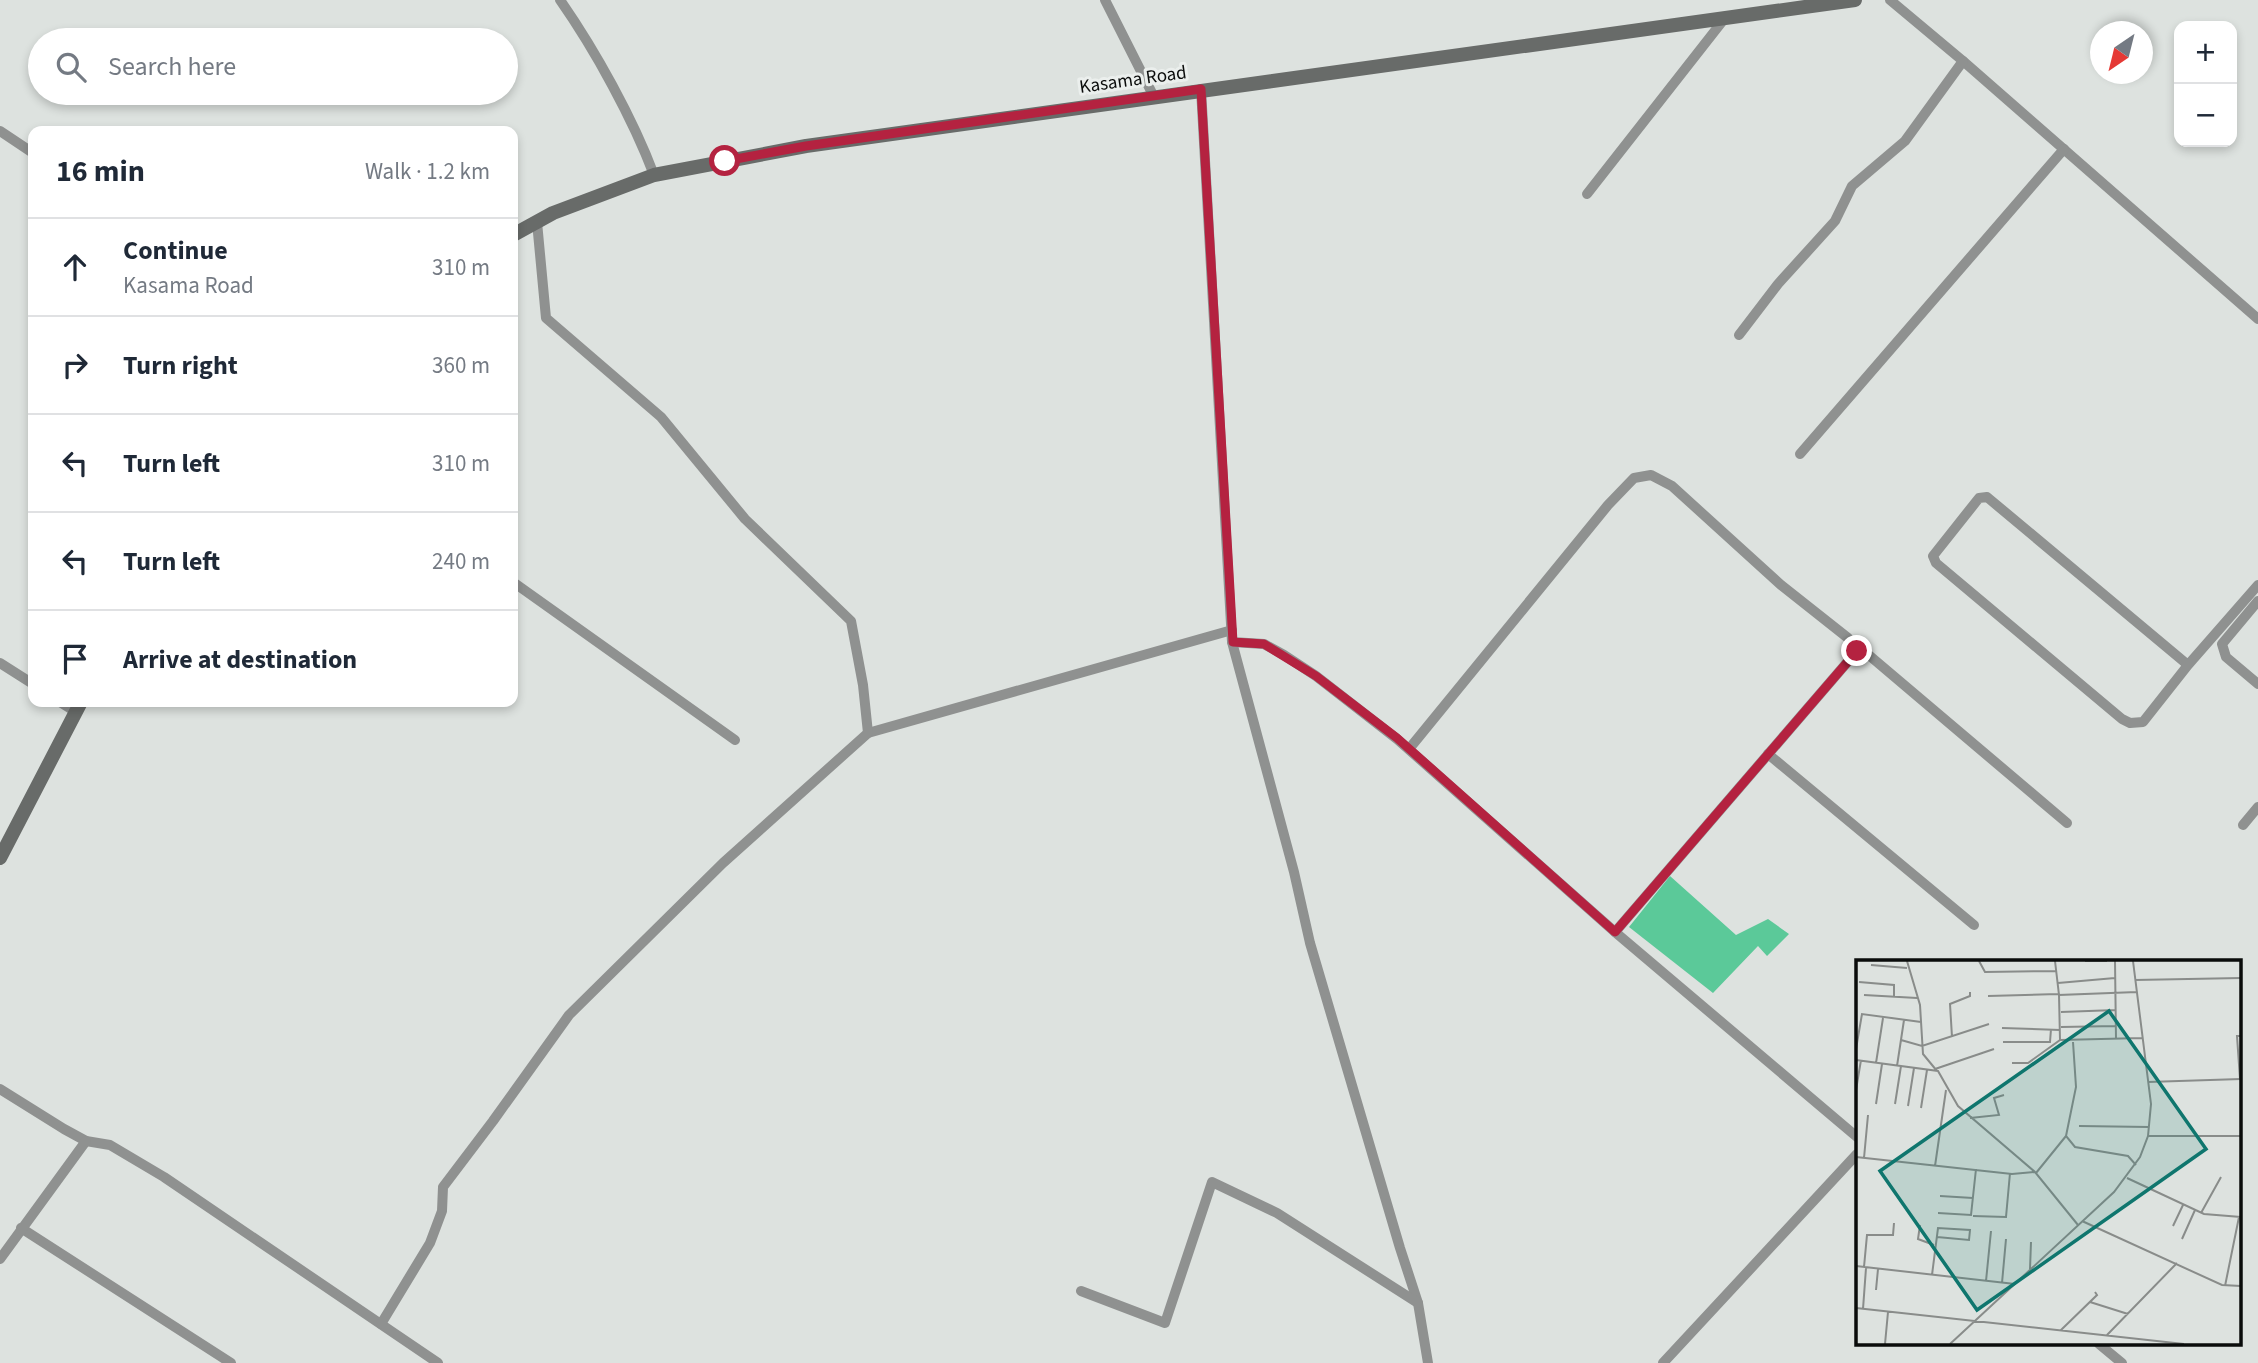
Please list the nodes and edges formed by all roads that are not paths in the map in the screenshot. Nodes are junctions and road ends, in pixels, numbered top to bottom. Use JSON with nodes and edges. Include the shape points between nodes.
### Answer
{"nodes":[{"id":1,"x":560,"y":0,"type":"edge"},
{"id":2,"x":1105,"y":0,"type":"edge"},
{"id":3,"x":1855,"y":0,"type":"edge"},
{"id":4,"x":1890,"y":0,"type":"edge"},
{"id":5,"x":1725,"y":18,"type":"junction"},
{"id":6,"x":1963,"y":61,"type":"junction"},
{"id":7,"x":1201,"y":89,"type":"junction"},
{"id":8,"x":1154,"y":97,"type":"junction"},
{"id":9,"x":0,"y":131,"type":"edge"},
{"id":10,"x":2064,"y":149,"type":"junction"},
{"id":11,"x":28,"y":150,"type":"edge"},
{"id":12,"x":654,"y":175,"type":"junction"},
{"id":13,"x":1587,"y":194,"type":"dead end"},
{"id":14,"x":537,"y":222,"type":"junction"},
{"id":15,"x":518,"y":232,"type":"edge"},
{"id":16,"x":2258,"y":319,"type":"edge"},
{"id":17,"x":1739,"y":335,"type":"dead end"},
{"id":18,"x":1800,"y":454,"type":"dead end"},
{"id":19,"x":2258,"y":585,"type":"edge"},
{"id":20,"x":518,"y":586,"type":"edge"},
{"id":21,"x":2258,"y":601,"type":"edge"},
{"id":22,"x":1232,"y":636,"type":"junction"},
{"id":23,"x":1848,"y":638,"type":"dead end"},
{"id":24,"x":0,"y":663,"type":"edge"},
{"id":25,"x":2188,"y":665,"type":"junction"},
{"id":26,"x":28,"y":681,"type":"edge"},
{"id":27,"x":2258,"y":684,"type":"edge"},
{"id":28,"x":78,"y":707,"type":"edge"},
{"id":29,"x":868,"y":733,"type":"junction"},
{"id":30,"x":735,"y":740,"type":"dead end"},
{"id":31,"x":1409,"y":749,"type":"junction"},
{"id":32,"x":1768,"y":754,"type":"junction"},
{"id":33,"x":2258,"y":807,"type":"edge"},
{"id":34,"x":2067,"y":823,"type":"dead end"},
{"id":35,"x":2243,"y":825,"type":"dead end"},
{"id":36,"x":0,"y":858,"type":"edge"},
{"id":37,"x":1974,"y":925,"type":"dead end"},
{"id":38,"x":1615,"y":932,"type":"junction"},
{"id":39,"x":0,"y":1088,"type":"edge"},
{"id":40,"x":1856,"y":1136,"type":"edge"},
{"id":41,"x":86,"y":1141,"type":"junction"},
{"id":42,"x":1856,"y":1155,"type":"edge"},
{"id":43,"x":21,"y":1228,"type":"junction"},
{"id":44,"x":0,"y":1259,"type":"edge"},
{"id":45,"x":1081,"y":1291,"type":"dead end"},
{"id":46,"x":1418,"y":1303,"type":"junction"},
{"id":47,"x":381,"y":1324,"type":"junction"},
{"id":48,"x":2101,"y":1346,"type":"edge"},
{"id":49,"x":231,"y":1363,"type":"edge"},
{"id":50,"x":438,"y":1363,"type":"edge"},
{"id":51,"x":1428,"y":1363,"type":"edge"},
{"id":52,"x":1663,"y":1363,"type":"edge"},
{"id":53,"x":2122,"y":1363,"type":"edge"}],
"edges":[{"from":1,"to":12,"type":"street","via":[[632,125]]},
{"from":2,"to":8,"type":"street"},
{"from":3,"to":5,"type":"street","name":"Kasama Road"},
{"from":4,"to":6,"type":"street"},
{"from":5,"to":7,"type":"street","name":"Kasama Road"},
{"from":5,"to":13,"type":"street"},
{"from":6,"to":10,"type":"street"},
{"from":6,"to":17,"type":"street","via":[[1905,141],[1852,186],[1835,221]]},
{"from":7,"to":8,"type":"street","name":"Kasama Road"},
{"from":7,"to":22,"type":"street"},
{"from":8,"to":12,"type":"street","name":"Kasama Road","via":[[806,146]]},
{"from":9,"to":11,"type":"street"},
{"from":10,"to":16,"type":"street"},
{"from":10,"to":18,"type":"street"},
{"from":12,"to":14,"type":"street","name":"Kasama Road"},
{"from":14,"to":15,"type":"street","name":"Kasama Road"},
{"from":14,"to":29,"type":"street","via":[[546,318],[662,417],[745,519],[851,621]]},
{"from":19,"to":25,"type":"street"},
{"from":20,"to":30,"type":"street"},
{"from":21,"to":27,"type":"street","via":[[2222,644],[2226,657]]},
{"from":22,"to":29,"type":"street"},
{"from":22,"to":31,"type":"street","via":[[1284,655]]},
{"from":22,"to":46,"type":"street","via":[[1310,943]]},
{"from":23,"to":31,"type":"street","via":[[1781,585],[1672,486],[1651,475],[1634,478]]},
{"from":24,"to":26,"type":"street"},
{"from":25,"to":25,"type":"street","via":[[2143,722],[2130,723],[1933,556],[1979,498],[1987,497]]},
{"from":28,"to":36,"type":"street"},
{"from":29,"to":47,"type":"street","via":[[723,863],[569,1014],[443,1187],[442,1211],[430,1243]]},
{"from":31,"to":38,"type":"street"},
{"from":32,"to":34,"type":"street","via":[[1851,657],[1864,652]]},
{"from":32,"to":37,"type":"street"},
{"from":32,"to":38,"type":"street"},
{"from":33,"to":35,"type":"street"},
{"from":38,"to":40,"type":"street"},
{"from":39,"to":41,"type":"street"},
{"from":41,"to":43,"type":"street"},
{"from":41,"to":47,"type":"street","via":[[110,1145],[164,1177]]},
{"from":42,"to":52,"type":"street"},
{"from":43,"to":44,"type":"street"},
{"from":43,"to":49,"type":"street"},
{"from":45,"to":46,"type":"street","via":[[1164,1323],[1212,1182],[1277,1213]]},
{"from":46,"to":51,"type":"street"},
{"from":47,"to":50,"type":"street"},
{"from":48,"to":53,"type":"street"}]}
